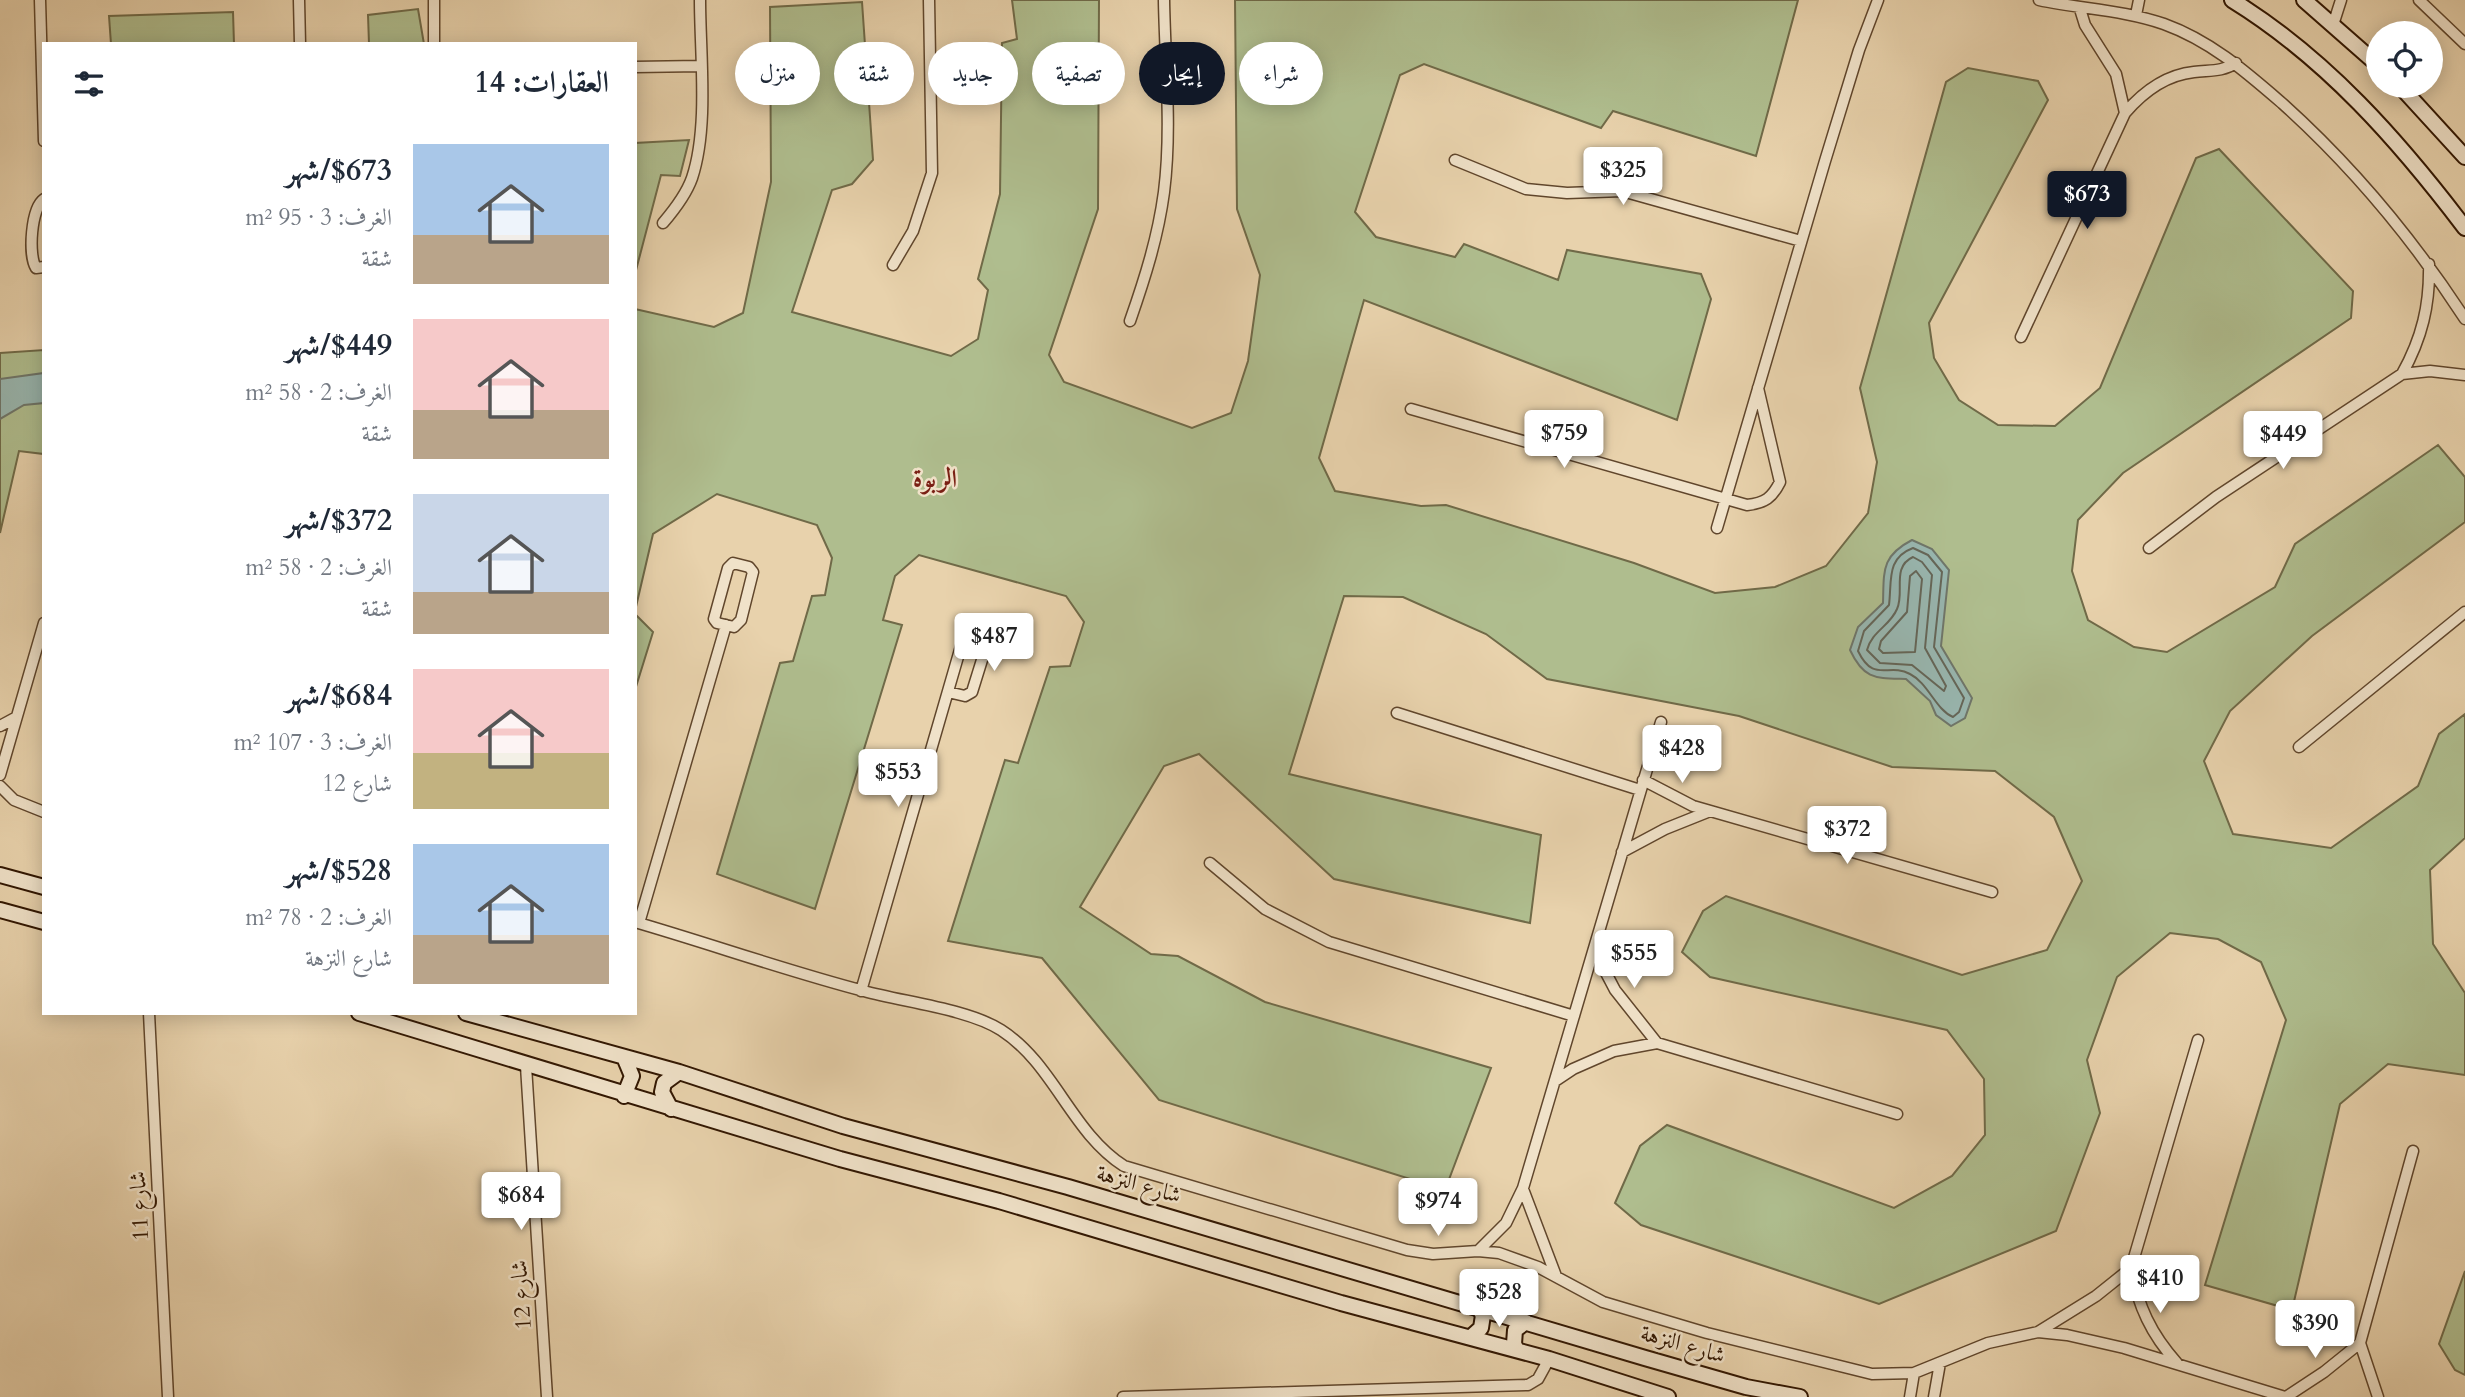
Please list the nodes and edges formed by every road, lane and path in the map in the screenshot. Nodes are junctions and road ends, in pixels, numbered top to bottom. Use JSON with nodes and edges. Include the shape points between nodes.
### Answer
{"nodes":[{"id":1,"x":40,"y":0,"type":"edge"},
{"id":2,"x":299,"y":0,"type":"edge"},
{"id":3,"x":434,"y":0,"type":"edge"},
{"id":4,"x":700,"y":0,"type":"edge"},
{"id":5,"x":929,"y":0,"type":"edge"},
{"id":6,"x":1164,"y":0,"type":"edge"},
{"id":7,"x":1879,"y":0,"type":"edge"},
{"id":8,"x":2039,"y":0,"type":"edge"},
{"id":9,"x":2121,"y":0,"type":"edge"},
{"id":10,"x":2139,"y":0,"type":"edge"},
{"id":11,"x":2232,"y":0,"type":"edge"},
{"id":12,"x":2304,"y":0,"type":"edge"},
{"id":13,"x":2342,"y":0,"type":"edge"},
{"id":14,"x":2419,"y":0,"type":"edge"},
{"id":15,"x":2080,"y":9,"type":"junction"},
{"id":16,"x":2118,"y":13,"type":"junction"},
{"id":17,"x":2136,"y":15,"type":"junction"},
{"id":18,"x":2333,"y":25,"type":"junction"},
{"id":19,"x":300,"y":42,"type":"edge"},
{"id":20,"x":434,"y":42,"type":"edge"},
{"id":21,"x":2465,"y":44,"type":"edge"},
{"id":22,"x":2366,"y":54,"type":"edge"},
{"id":23,"x":2236,"y":63,"type":"junction"},
{"id":24,"x":700,"y":66,"type":"junction"},
{"id":25,"x":637,"y":67,"type":"edge"},
{"id":26,"x":42,"y":70,"type":"edge"},
{"id":27,"x":2411,"y":98,"type":"edge"},
{"id":28,"x":2125,"y":113,"type":"junction"},
{"id":29,"x":2465,"y":157,"type":"edge"},
{"id":30,"x":1455,"y":160,"type":"dead end"},
{"id":31,"x":42,"y":201,"type":"edge"},
{"id":32,"x":663,"y":223,"type":"dead end"},
{"id":33,"x":2465,"y":228,"type":"edge"},
{"id":34,"x":1801,"y":241,"type":"junction"},
{"id":35,"x":2429,"y":264,"type":"junction"},
{"id":36,"x":893,"y":265,"type":"dead end"},
{"id":37,"x":42,"y":267,"type":"edge"},
{"id":38,"x":2465,"y":319,"type":"edge"},
{"id":39,"x":1130,"y":321,"type":"dead end"},
{"id":40,"x":2021,"y":337,"type":"dead end"},
{"id":41,"x":2402,"y":374,"type":"junction"},
{"id":42,"x":2465,"y":375,"type":"edge"},
{"id":43,"x":1758,"y":386,"type":"junction"},
{"id":44,"x":1411,"y":409,"type":"dead end"},
{"id":45,"x":1726,"y":500,"type":"junction"},
{"id":46,"x":1717,"y":528,"type":"dead end"},
{"id":47,"x":2149,"y":548,"type":"dead end"},
{"id":48,"x":2465,"y":612,"type":"edge"},
{"id":49,"x":726,"y":625,"type":"junction"},
{"id":50,"x":42,"y":630,"type":"edge"},
{"id":51,"x":948,"y":692,"type":"junction"},
{"id":52,"x":1397,"y":713,"type":"dead end"},
{"id":53,"x":15,"y":718,"type":"junction"},
{"id":54,"x":1661,"y":722,"type":"dead end"},
{"id":55,"x":0,"y":726,"type":"edge"},
{"id":56,"x":2299,"y":747,"type":"dead end"},
{"id":57,"x":0,"y":775,"type":"edge"},
{"id":58,"x":1642,"y":785,"type":"junction"},
{"id":59,"x":0,"y":786,"type":"edge"},
{"id":60,"x":42,"y":811,"type":"edge"},
{"id":61,"x":1711,"y":811,"type":"junction"},
{"id":62,"x":1622,"y":852,"type":"junction"},
{"id":63,"x":1210,"y":863,"type":"dead end"},
{"id":64,"x":0,"y":875,"type":"edge"},
{"id":65,"x":42,"y":886,"type":"edge"},
{"id":66,"x":1992,"y":892,"type":"dead end"},
{"id":67,"x":0,"y":910,"type":"edge"},
{"id":68,"x":42,"y":921,"type":"edge"},
{"id":69,"x":637,"y":922,"type":"edge"},
{"id":70,"x":1594,"y":950,"type":"junction"},
{"id":71,"x":862,"y":991,"type":"junction"},
{"id":72,"x":149,"y":1015,"type":"edge"},
{"id":73,"x":365,"y":1015,"type":"edge"},
{"id":74,"x":473,"y":1015,"type":"edge"},
{"id":75,"x":1574,"y":1016,"type":"junction"},
{"id":76,"x":2198,"y":1040,"type":"dead end"},
{"id":77,"x":1657,"y":1043,"type":"junction"},
{"id":78,"x":624,"y":1057,"type":"junction"},
{"id":79,"x":526,"y":1066,"type":"junction"},
{"id":80,"x":679,"y":1072,"type":"junction"},
{"id":81,"x":1555,"y":1081,"type":"junction"},
{"id":82,"x":624,"y":1096,"type":"junction"},
{"id":83,"x":671,"y":1109,"type":"junction"},
{"id":84,"x":1897,"y":1114,"type":"dead end"},
{"id":85,"x":2413,"y":1151,"type":"dead end"},
{"id":86,"x":1523,"y":1188,"type":"junction"},
{"id":87,"x":1478,"y":1251,"type":"junction"},
{"id":88,"x":2132,"y":1268,"type":"junction"},
{"id":89,"x":1556,"y":1276,"type":"junction"},
{"id":90,"x":1479,"y":1309,"type":"junction"},
{"id":91,"x":1526,"y":1322,"type":"junction"},
{"id":92,"x":2038,"y":1332,"type":"junction"},
{"id":93,"x":1471,"y":1337,"type":"junction"},
{"id":94,"x":2360,"y":1343,"type":"junction"},
{"id":95,"x":1517,"y":1350,"type":"junction"},
{"id":96,"x":1549,"y":1359,"type":"junction"},
{"id":97,"x":1940,"y":1363,"type":"junction"},
{"id":98,"x":2179,"y":1366,"type":"junction"},
{"id":99,"x":1914,"y":1373,"type":"junction"},
{"id":100,"x":1285,"y":1394,"type":"edge"},
{"id":101,"x":168,"y":1397,"type":"edge"},
{"id":102,"x":547,"y":1397,"type":"edge"},
{"id":103,"x":1123,"y":1397,"type":"edge"},
{"id":104,"x":1665,"y":1397,"type":"edge"},
{"id":105,"x":1800,"y":1397,"type":"edge"},
{"id":106,"x":1910,"y":1397,"type":"edge"},
{"id":107,"x":1934,"y":1397,"type":"edge"},
{"id":108,"x":2285,"y":1397,"type":"edge"},
{"id":109,"x":2378,"y":1397,"type":"edge"}],
"edges":[{"from":1,"to":26,"type":"street"},
{"from":2,"to":19,"type":"street"},
{"from":3,"to":20,"type":"street"},
{"from":4,"to":24,"type":"street"},
{"from":5,"to":36,"type":"street","via":[[932,173],[913,231]]},
{"from":6,"to":39,"type":"street","via":[[1164,190],[1157,234]]},
{"from":7,"to":34,"type":"street","via":[[1859,50]]},
{"from":8,"to":15,"type":"street"},
{"from":9,"to":16,"type":"street"},
{"from":10,"to":17,"type":"street"},
{"from":11,"to":33,"type":"main road","via":[[2272,26],[2334,78],[2421,170]]},
{"from":12,"to":18,"type":"main road"},
{"from":13,"to":18,"type":"street"},
{"from":14,"to":21,"type":"street"},
{"from":15,"to":16,"type":"street"},
{"from":15,"to":28,"type":"street","via":[[2116,74]]},
{"from":16,"to":17,"type":"street"},
{"from":17,"to":23,"type":"street","via":[[2185,33]]},
{"from":18,"to":22,"type":"main road"},
{"from":23,"to":28,"type":"street","via":[[2217,71],[2174,76],[2139,97]]},
{"from":23,"to":35,"type":"street","via":[[2352,172]]},
{"from":24,"to":25,"type":"street"},
{"from":24,"to":32,"type":"street","via":[[698,155],[685,191]]},
{"from":27,"to":29,"type":"main road"},
{"from":28,"to":40,"type":"street"},
{"from":30,"to":34,"type":"street","via":[[1526,189],[1622,191]]},
{"from":31,"to":37,"type":"street","via":[[35,209],[32,260],[36,268]]},
{"from":34,"to":43,"type":"street"},
{"from":35,"to":38,"type":"street"},
{"from":35,"to":41,"type":"street","via":[[2426,321]]},
{"from":41,"to":42,"type":"street"},
{"from":41,"to":47,"type":"street","via":[[2216,497]]},
{"from":43,"to":45,"type":"street"},
{"from":43,"to":45,"type":"street","via":[[1780,482],[1774,495],[1762,503]]},
{"from":44,"to":45,"type":"street"},
{"from":45,"to":46,"type":"street"},
{"from":48,"to":56,"type":"street"},
{"from":49,"to":49,"type":"street","via":[[741,620],[753,572],[750,567],[733,563],[728,568],[714,619]]},
{"from":49,"to":69,"type":"street"},
{"from":50,"to":53,"type":"street"},
{"from":51,"to":51,"type":"street","via":[[965,696],[972,692],[986,647],[982,642],[964,636]]},
{"from":51,"to":71,"type":"street"},
{"from":52,"to":58,"type":"street"},
{"from":53,"to":55,"type":"street"},
{"from":53,"to":57,"type":"street"},
{"from":54,"to":58,"type":"street"},
{"from":58,"to":61,"type":"street"},
{"from":58,"to":62,"type":"street"},
{"from":59,"to":60,"type":"street","via":[[14,800]]},
{"from":61,"to":62,"type":"street"},
{"from":61,"to":66,"type":"street"},
{"from":62,"to":70,"type":"street"},
{"from":63,"to":75,"type":"street","via":[[1265,909],[1329,942]]},
{"from":64,"to":65,"type":"main road"},
{"from":67,"to":68,"type":"main road"},
{"from":69,"to":71,"type":"street"},
{"from":70,"to":75,"type":"street"},
{"from":70,"to":77,"type":"street","via":[[1621,999]]},
{"from":71,"to":87,"type":"street","via":[[998,1028],[1033,1058],[1105,1154],[1124,1166],[1406,1250],[1433,1254]]},
{"from":72,"to":101,"type":"street","name":"شارع 11"},
{"from":73,"to":79,"type":"main road"},
{"from":74,"to":78,"type":"main road","name":"شارع النزهة"},
{"from":75,"to":81,"type":"street"},
{"from":76,"to":88,"type":"street"},
{"from":77,"to":81,"type":"street","via":[[1593,1059]]},
{"from":77,"to":84,"type":"street"},
{"from":78,"to":80,"type":"main road","name":"شارع النزهة"},
{"from":78,"to":82,"type":"main road","via":[[632,1076]]},
{"from":79,"to":82,"type":"main road"},
{"from":79,"to":102,"type":"street","name":"شارع 12"},
{"from":80,"to":83,"type":"main road","via":[[670,1075],[662,1092]]},
{"from":80,"to":90,"type":"main road","name":"شارع النزهة","via":[[843,1126],[1054,1183]]},
{"from":81,"to":86,"type":"street"},
{"from":82,"to":83,"type":"main road"},
{"from":83,"to":93,"type":"main road"},
{"from":85,"to":94,"type":"street"},
{"from":86,"to":87,"type":"street","via":[[1506,1223]]},
{"from":86,"to":89,"type":"street"},
{"from":87,"to":89,"type":"street","via":[[1519,1259]]},
{"from":88,"to":92,"type":"street"},
{"from":88,"to":98,"type":"street","via":[[2146,1321]]},
{"from":89,"to":99,"type":"street","via":[[1604,1302],[1707,1333],[1872,1374]]},
{"from":90,"to":91,"type":"main road","name":"شارع النزهة"},
{"from":90,"to":93,"type":"main road","via":[[1481,1328]]},
{"from":91,"to":95,"type":"main road","via":[[1515,1330]]},
{"from":91,"to":105,"type":"main road","name":"شارع النزهة","via":[[1746,1387]]},
{"from":92,"to":97,"type":"street","via":[[1988,1343]]},
{"from":92,"to":98,"type":"street","via":[[2096,1340]]},
{"from":93,"to":95,"type":"main road"},
{"from":94,"to":108,"type":"street"},
{"from":94,"to":109,"type":"street"},
{"from":95,"to":96,"type":"main road"},
{"from":96,"to":100,"type":"street","via":[[1538,1379],[1528,1385]]},
{"from":96,"to":104,"type":"main road"},
{"from":97,"to":99,"type":"street"},
{"from":97,"to":107,"type":"street"},
{"from":98,"to":108,"type":"street"},
{"from":99,"to":106,"type":"street"},
{"from":100,"to":103,"type":"street"}]}
